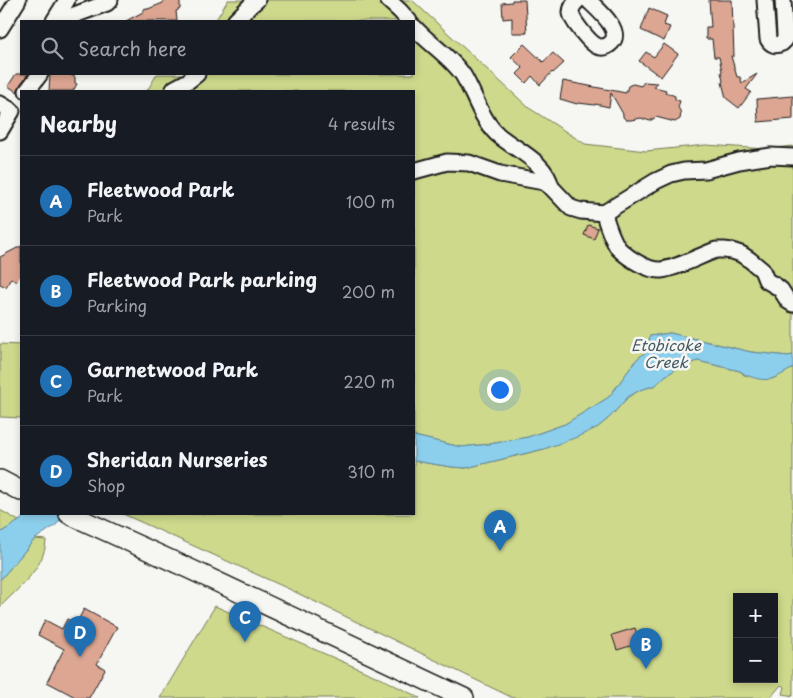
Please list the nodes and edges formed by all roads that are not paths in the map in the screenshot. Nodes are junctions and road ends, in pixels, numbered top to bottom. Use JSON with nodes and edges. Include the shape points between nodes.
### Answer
{"nodes":[{"id":1,"x":18,"y":0,"type":"edge"},
{"id":2,"x":67,"y":0,"type":"edge"},
{"id":3,"x":110,"y":0,"type":"edge"},
{"id":4,"x":257,"y":0,"type":"edge"},
{"id":5,"x":388,"y":0,"type":"edge"},
{"id":6,"x":578,"y":0,"type":"edge"},
{"id":7,"x":588,"y":0,"type":"edge"},
{"id":8,"x":765,"y":0,"type":"edge"},
{"id":9,"x":783,"y":0,"type":"edge"},
{"id":10,"x":55,"y":20,"type":"edge"},
{"id":11,"x":61,"y":20,"type":"edge"},
{"id":12,"x":236,"y":20,"type":"edge"},
{"id":13,"x":408,"y":20,"type":"edge"},
{"id":14,"x":415,"y":28,"type":"edge"},
{"id":15,"x":0,"y":29,"type":"edge"},
{"id":16,"x":39,"y":75,"type":"edge"},
{"id":17,"x":196,"y":75,"type":"edge"},
{"id":18,"x":28,"y":90,"type":"edge"},
{"id":19,"x":174,"y":90,"type":"edge"},
{"id":20,"x":11,"y":105,"type":"edge"},
{"id":21,"x":0,"y":131,"type":"edge"},
{"id":22,"x":793,"y":157,"type":"edge"},
{"id":23,"x":415,"y":171,"type":"edge"},
{"id":24,"x":550,"y":187,"type":"junction"},
{"id":25,"x":604,"y":213,"type":"junction"},
{"id":26,"x":793,"y":304,"type":"edge"},
{"id":27,"x":71,"y":515,"type":"edge"},
{"id":28,"x":464,"y":698,"type":"edge"}],
"edges":[{"from":1,"to":15,"type":"street"},
{"from":2,"to":10,"type":"street"},
{"from":3,"to":11,"type":"street"},
{"from":4,"to":12,"type":"street"},
{"from":5,"to":13,"type":"street"},
{"from":6,"to":7,"type":"street","via":[[571,11],[574,20],[592,43],[605,47],[613,40],[614,30]]},
{"from":8,"to":9,"type":"street","via":[[768,39],[776,45],[785,38]]},
{"from":14,"to":24,"type":"street","via":[[454,64],[496,133],[544,171]]},
{"from":16,"to":18,"type":"street"},
{"from":17,"to":19,"type":"street"},
{"from":20,"to":21,"type":"street"},
{"from":22,"to":25,"type":"street","via":[[771,156],[671,174]]},
{"from":23,"to":24,"type":"street","via":[[447,162],[469,162],[500,174],[544,182]]},
{"from":24,"to":25,"type":"street","via":[[571,208]]},
{"from":25,"to":26,"type":"street","via":[[619,248],[648,268],[662,270],[716,250],[732,251],[759,267],[766,280]]},
{"from":27,"to":28,"type":"main road"}]}
